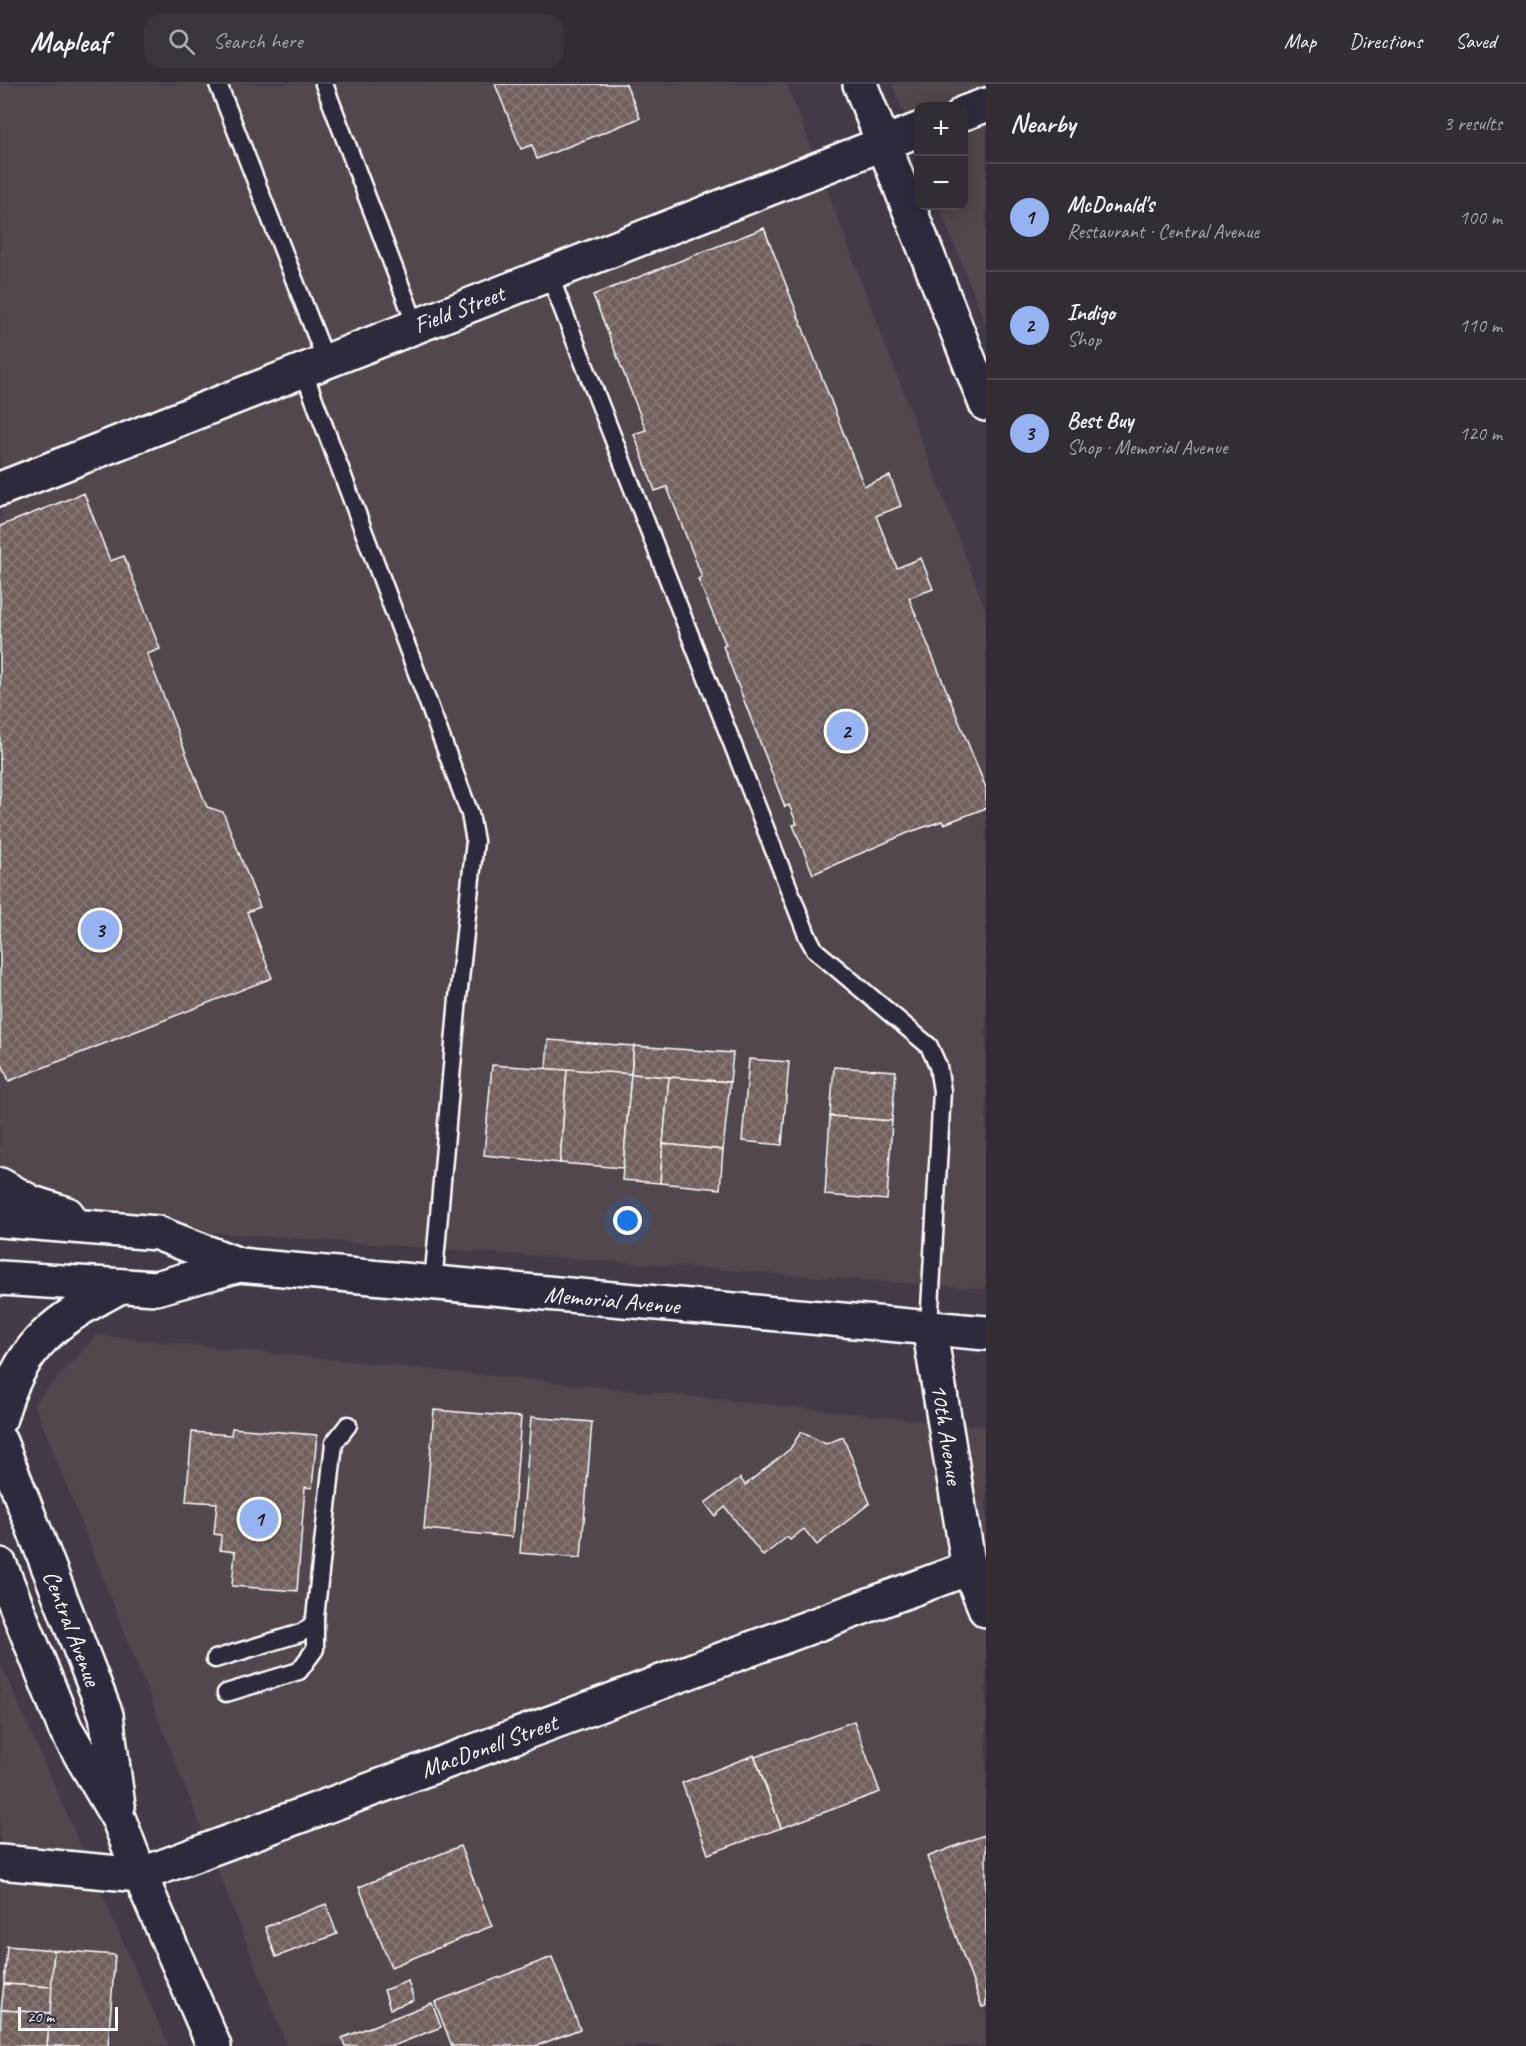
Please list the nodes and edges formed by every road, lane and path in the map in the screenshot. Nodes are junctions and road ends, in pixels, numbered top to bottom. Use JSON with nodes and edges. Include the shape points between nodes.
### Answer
{"nodes":[{"id":1,"x":218,"y":84,"type":"edge"},
{"id":2,"x":324,"y":84,"type":"edge"},
{"id":3,"x":860,"y":84,"type":"edge"},
{"id":4,"x":986,"y":105,"type":"edge"},
{"id":5,"x":968,"y":111,"type":"edge"},
{"id":6,"x":914,"y":131,"type":"edge"},
{"id":7,"x":882,"y":143,"type":"junction"},
{"id":8,"x":549,"y":274,"type":"junction"},
{"id":9,"x":416,"y":326,"type":"junction"},
{"id":10,"x":315,"y":366,"type":"junction"},
{"id":11,"x":986,"y":404,"type":"edge"},
{"id":12,"x":0,"y":489,"type":"edge"},
{"id":13,"x":0,"y":1185,"type":"edge"},
{"id":14,"x":0,"y":1220,"type":"edge"},
{"id":15,"x":115,"y":1229,"type":"junction"},
{"id":16,"x":239,"y":1265,"type":"junction"},
{"id":17,"x":0,"y":1278,"type":"edge"},
{"id":18,"x":433,"y":1284,"type":"junction"},
{"id":19,"x":121,"y":1286,"type":"junction"},
{"id":20,"x":929,"y":1327,"type":"junction"},
{"id":21,"x":986,"y":1333,"type":"edge"},
{"id":22,"x":0,"y":1418,"type":"edge"},
{"id":23,"x":348,"y":1425,"type":"dead end"},
{"id":24,"x":0,"y":1442,"type":"edge"},
{"id":25,"x":0,"y":1565,"type":"edge"},
{"id":26,"x":969,"y":1568,"type":"junction"},
{"id":27,"x":986,"y":1610,"type":"edge"},
{"id":28,"x":315,"y":1618,"type":"junction"},
{"id":29,"x":215,"y":1659,"type":"dead end"},
{"id":30,"x":226,"y":1693,"type":"dead end"},
{"id":31,"x":119,"y":1820,"type":"junction"},
{"id":32,"x":0,"y":1862,"type":"edge"},
{"id":33,"x":140,"y":1875,"type":"junction"},
{"id":34,"x":214,"y":2046,"type":"edge"}],
"edges":[{"from":1,"to":10,"type":"lane"},
{"from":2,"to":9,"type":"lane"},
{"from":3,"to":7,"type":"street"},
{"from":4,"to":5,"type":"street"},
{"from":6,"to":7,"type":"street","name":"Field Street"},
{"from":7,"to":8,"type":"street","name":"Field Street"},
{"from":7,"to":11,"type":"street"},
{"from":8,"to":9,"type":"street","name":"Field Street"},
{"from":8,"to":20,"type":"lane","via":[[807,935],[815,950],[929,1046],[938,1066],[942,1091]]},
{"from":9,"to":10,"type":"street","name":"Field Street"},
{"from":10,"to":12,"type":"street","name":"Field Street"},
{"from":10,"to":18,"type":"lane","via":[[470,814],[475,841]]},
{"from":13,"to":15,"type":"street","via":[[32,1203]]},
{"from":14,"to":15,"type":"street","name":"Memorial Avenue"},
{"from":15,"to":16,"type":"street","name":"Memorial Avenue","via":[[157,1233]]},
{"from":16,"to":18,"type":"street","name":"Memorial Avenue"},
{"from":16,"to":19,"type":"street","name":"Memorial Avenue","via":[[156,1288]]},
{"from":17,"to":19,"type":"street","name":"Memorial Avenue"},
{"from":18,"to":20,"type":"street","name":"Memorial Avenue"},
{"from":19,"to":22,"type":"street","via":[[70,1313],[38,1341],[10,1384]]},
{"from":20,"to":21,"type":"street","name":"Memorial Avenue"},
{"from":20,"to":26,"type":"street","name":"10th Avenue"},
{"from":23,"to":28,"type":"lane","via":[[334,1443]]},
{"from":24,"to":31,"type":"street","name":"Central Avenue","via":[[106,1714]]},
{"from":25,"to":31,"type":"street","name":"Central Avenue","via":[[65,1728]]},
{"from":26,"to":27,"type":"street","name":"10th Avenue"},
{"from":26,"to":33,"type":"street","name":"MacDonell Street"},
{"from":28,"to":29,"type":"lane","via":[[301,1633]]},
{"from":28,"to":30,"type":"lane","via":[[315,1649],[299,1671]]},
{"from":31,"to":33,"type":"street","name":"Central Avenue"},
{"from":32,"to":33,"type":"street","name":"MacDonell Street"},
{"from":33,"to":34,"type":"street","name":"Central Avenue"}]}
